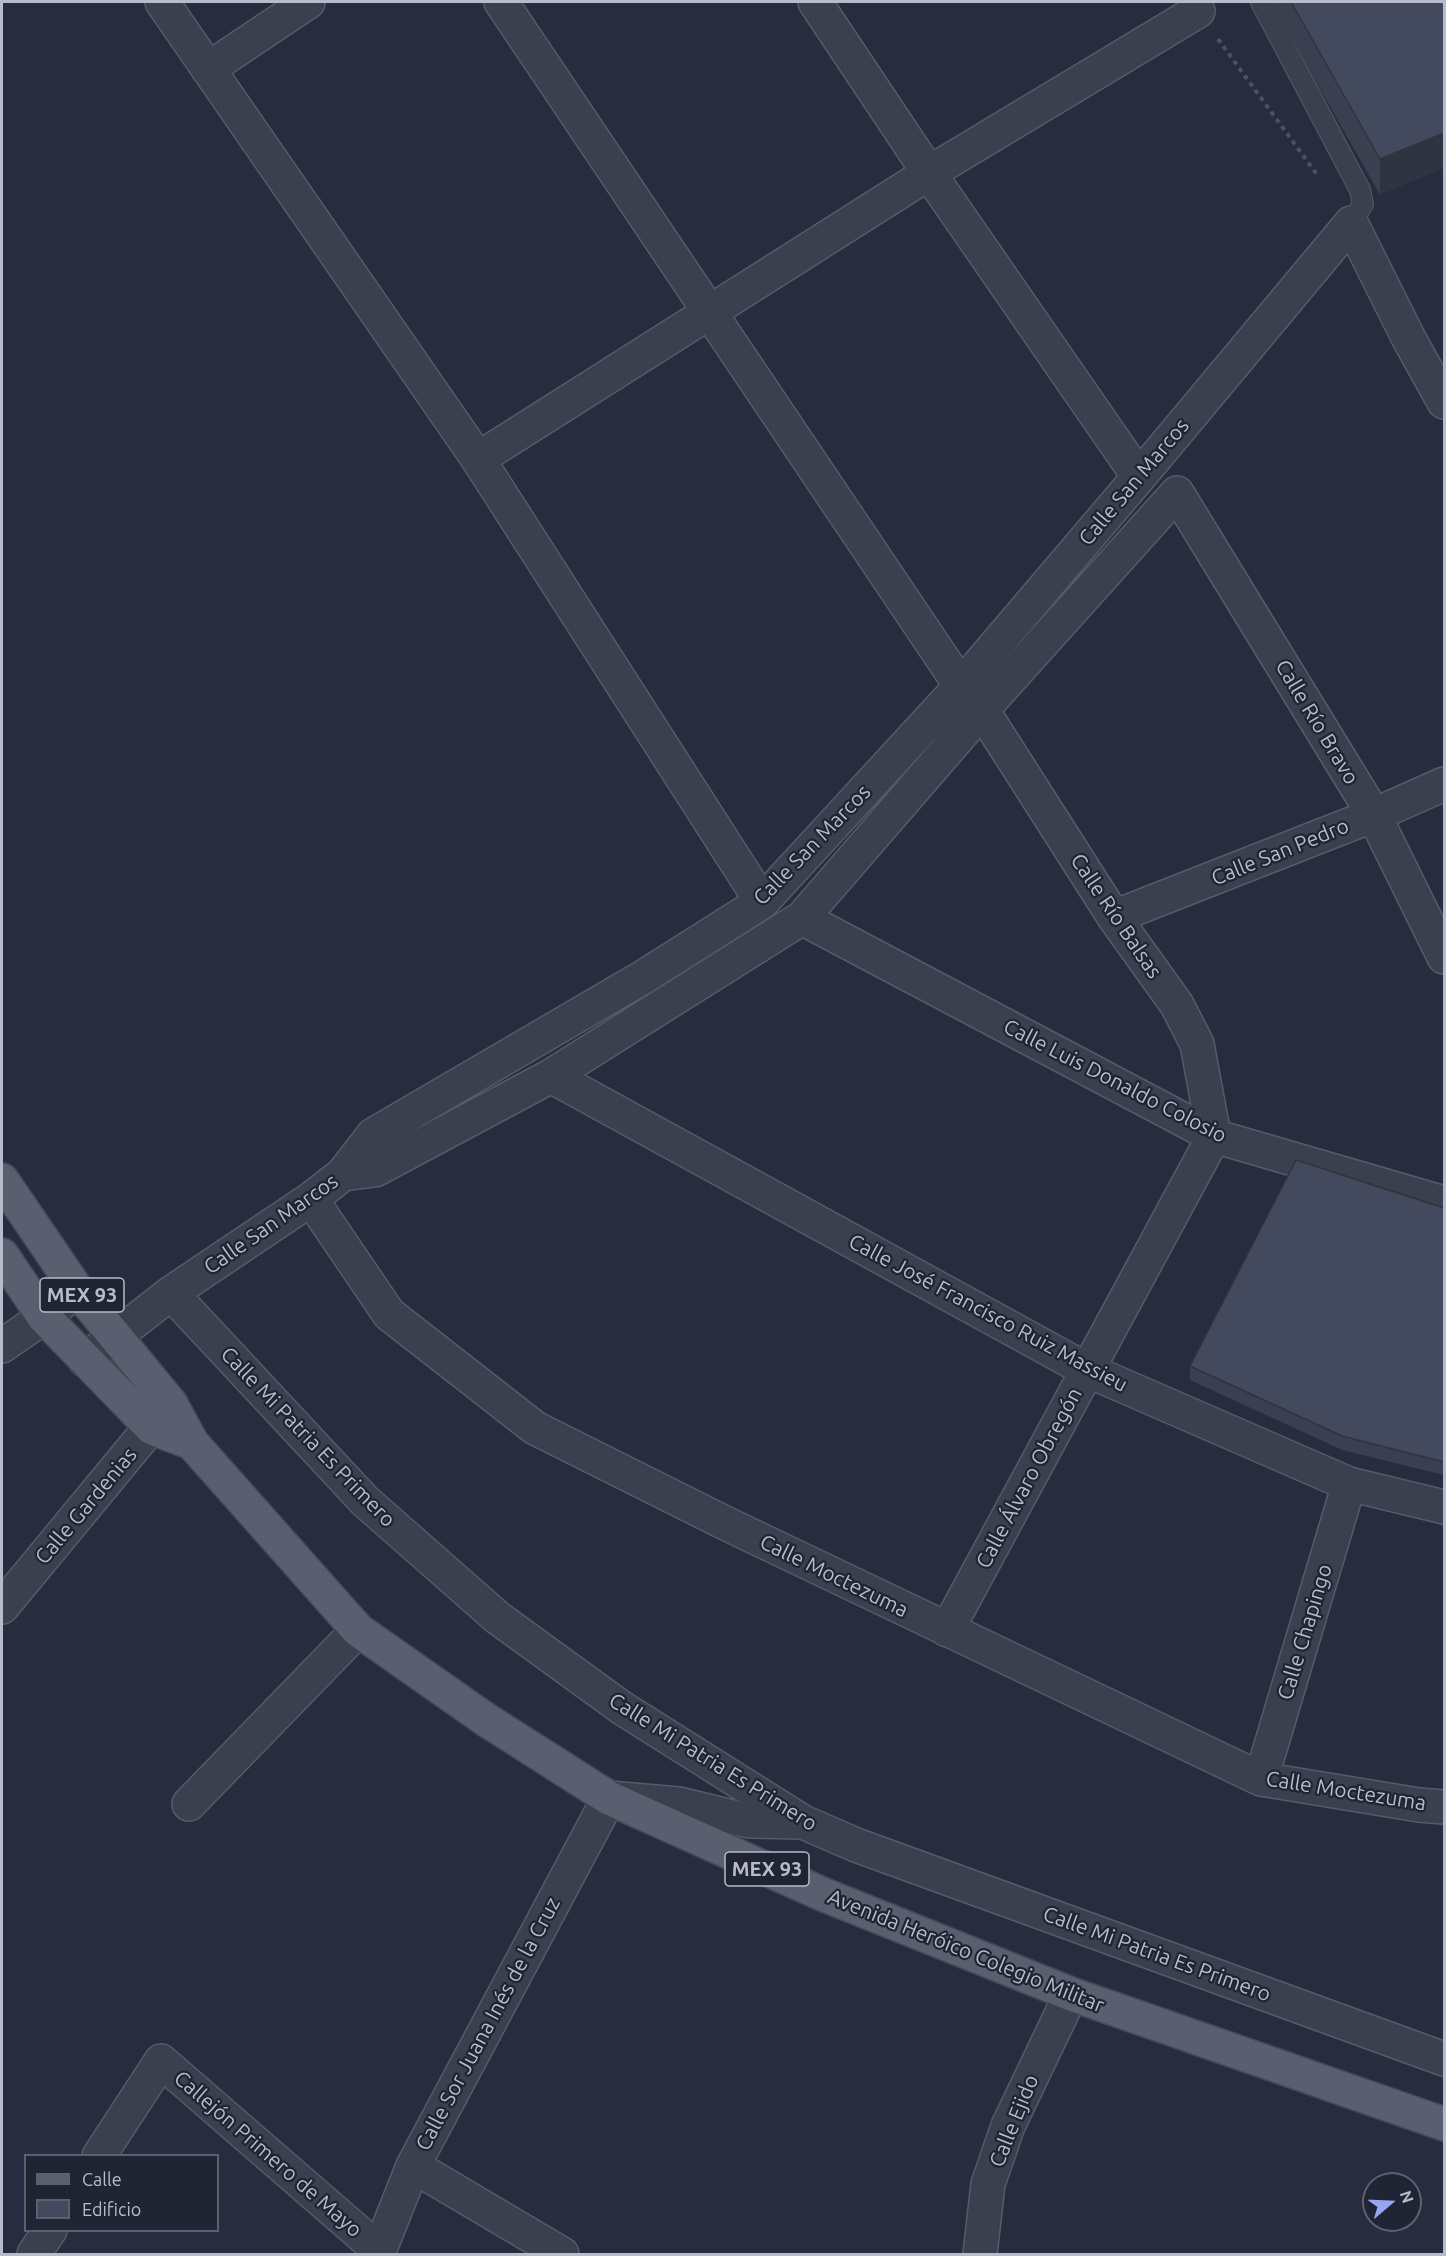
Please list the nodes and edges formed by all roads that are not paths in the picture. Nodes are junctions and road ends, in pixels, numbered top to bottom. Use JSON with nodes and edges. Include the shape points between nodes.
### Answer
{"nodes":[{"id":1,"x":162,"y":2,"type":"edge"},
{"id":2,"x":308,"y":2,"type":"edge"},
{"id":3,"x":501,"y":2,"type":"edge"},
{"id":4,"x":815,"y":2,"type":"edge"},
{"id":5,"x":1261,"y":2,"type":"edge"},
{"id":6,"x":1198,"y":10,"type":"road end"},
{"id":7,"x":208,"y":69,"type":"junction"},
{"id":8,"x":929,"y":173,"type":"junction"},
{"id":9,"x":1351,"y":223,"type":"junction"},
{"id":10,"x":709,"y":311,"type":"junction"},
{"id":11,"x":1444,"y":402,"type":"edge"},
{"id":12,"x":478,"y":459,"type":"junction"},
{"id":13,"x":1139,"y":477,"type":"junction"},
{"id":14,"x":961,"y":686,"type":"junction"},
{"id":15,"x":982,"y":710,"type":"junction"},
{"id":16,"x":1444,"y":784,"type":"edge"},
{"id":17,"x":1374,"y":815,"type":"junction"},
{"id":18,"x":762,"y":902,"type":"junction"},
{"id":19,"x":1114,"y":917,"type":"junction"},
{"id":20,"x":802,"y":918,"type":"junction"},
{"id":21,"x":1444,"y":957,"type":"edge"},
{"id":22,"x":551,"y":1076,"type":"junction"},
{"id":23,"x":1214,"y":1136,"type":"junction"},
{"id":24,"x":344,"y":1174,"type":"junction"},
{"id":25,"x":2,"y":1180,"type":"edge"},
{"id":26,"x":311,"y":1199,"type":"junction"},
{"id":27,"x":1444,"y":1203,"type":"edge"},
{"id":28,"x":2,"y":1256,"type":"edge"},
{"id":29,"x":77,"y":1290,"type":"junction"},
{"id":30,"x":171,"y":1293,"type":"junction"},
{"id":31,"x":44,"y":1317,"type":"junction"},
{"id":32,"x":115,"y":1336,"type":"junction"},
{"id":33,"x":2,"y":1346,"type":"edge"},
{"id":34,"x":85,"y":1360,"type":"junction"},
{"id":35,"x":1087,"y":1370,"type":"junction"},
{"id":36,"x":161,"y":1416,"type":"junction"},
{"id":37,"x":1349,"y":1484,"type":"junction"},
{"id":38,"x":1444,"y":1507,"type":"edge"},
{"id":39,"x":2,"y":1607,"type":"edge"},
{"id":40,"x":358,"y":1630,"type":"junction"},
{"id":41,"x":947,"y":1630,"type":"junction"},
{"id":42,"x":1260,"y":1779,"type":"junction"},
{"id":43,"x":609,"y":1798,"type":"junction"},
{"id":44,"x":189,"y":1804,"type":"dead end"},
{"id":45,"x":1444,"y":1807,"type":"edge"},
{"id":46,"x":803,"y":1822,"type":"junction"},
{"id":47,"x":1071,"y":1994,"type":"junction"},
{"id":48,"x":1444,"y":2059,"type":"edge"},
{"id":49,"x":1444,"y":2124,"type":"edge"},
{"id":50,"x":100,"y":2154,"type":"edge"},
{"id":51,"x":412,"y":2166,"type":"junction"},
{"id":52,"x":49,"y":2232,"type":"edge"},
{"id":53,"x":379,"y":2253,"type":"edge"},
{"id":54,"x":34,"y":2254,"type":"edge"},
{"id":55,"x":562,"y":2254,"type":"edge"},
{"id":56,"x":980,"y":2254,"type":"edge"}],
"edges":[{"from":1,"to":7,"type":"street"},
{"from":2,"to":7,"type":"street"},
{"from":3,"to":10,"type":"street"},
{"from":4,"to":8,"type":"street"},
{"from":5,"to":9,"type":"lane","via":[[1360,190],[1363,204]]},
{"from":6,"to":8,"type":"street"},
{"from":7,"to":12,"type":"street"},
{"from":8,"to":10,"type":"street"},
{"from":8,"to":13,"type":"street"},
{"from":9,"to":11,"type":"street"},
{"from":9,"to":13,"type":"street","name":"Calle San Marcos"},
{"from":10,"to":12,"type":"street"},
{"from":10,"to":14,"type":"street"},
{"from":12,"to":18,"type":"street"},
{"from":13,"to":14,"type":"street","name":"Calle San Marcos"},
{"from":14,"to":18,"type":"street","name":"Calle San Marcos"},
{"from":15,"to":17,"type":"street","name":"Calle Río Bravo","via":[[1177,493]]},
{"from":15,"to":19,"type":"street","name":"Calle Río Balsas"},
{"from":15,"to":20,"type":"street"},
{"from":16,"to":17,"type":"street","name":"Calle San Pedro"},
{"from":17,"to":19,"type":"street","name":"Calle San Pedro"},
{"from":17,"to":21,"type":"street","name":"Calle Río Bravo"},
{"from":18,"to":24,"type":"street","name":"Calle San Marcos","via":[[645,976],[373,1135]]},
{"from":19,"to":23,"type":"street","name":"Calle Río Balsas","via":[[1177,1005],[1197,1044]]},
{"from":20,"to":22,"type":"street"},
{"from":20,"to":23,"type":"street","name":"Calle Luis Donaldo Colosio"},
{"from":22,"to":24,"type":"street","via":[[375,1170]]},
{"from":22,"to":35,"type":"street","name":"Calle José Francisco Ruiz Massieu"},
{"from":23,"to":27,"type":"street","name":"Calle Luis Donaldo Colosio"},
{"from":23,"to":35,"type":"street","name":"Calle Álvaro Obregón"},
{"from":24,"to":26,"type":"street","name":"Calle San Marcos"},
{"from":25,"to":29,"type":"main road","name":"Avenida Heróico Colegio Militar","number":"MEX 93"},
{"from":26,"to":30,"type":"street","name":"Calle San Marcos"},
{"from":26,"to":41,"type":"street","name":"Calle Moctezuma","via":[[389,1314],[535,1428]]},
{"from":28,"to":31,"type":"main road","name":"Avenida Heróico Colegio Militar","number":"MEX 93"},
{"from":29,"to":31,"type":"street"},
{"from":29,"to":32,"type":"main road","name":"Avenida Heróico Colegio Militar","number":"MEX 93"},
{"from":30,"to":32,"type":"street","name":"Calle San Marcos"},
{"from":30,"to":46,"type":"street","name":"Calle Mi Patria Es Primero","via":[[365,1501],[498,1618],[622,1708]]},
{"from":31,"to":33,"type":"street"},
{"from":31,"to":34,"type":"main road","name":"Avenida Heróico Colegio Militar","number":"MEX 93"},
{"from":32,"to":34,"type":"street","name":"Calle San Marcos"},
{"from":32,"to":36,"type":"main road","name":"Avenida Heróico Colegio Militar","number":"MEX 93"},
{"from":34,"to":36,"type":"main road","name":"Avenida Heróico Colegio Militar","number":"MEX 93"},
{"from":35,"to":37,"type":"street","name":"Calle José Francisco Ruiz Massieu"},
{"from":35,"to":41,"type":"street","name":"Calle Álvaro Obregón"},
{"from":36,"to":39,"type":"street","name":"Calle Gardenias"},
{"from":36,"to":40,"type":"main road","name":"Avenida Heróico Colegio Militar","number":"MEX 93","via":[[192,1443]]},
{"from":37,"to":38,"type":"street","name":"Calle José Francisco Ruiz Massieu"},
{"from":37,"to":42,"type":"street","name":"Calle Chapingo"},
{"from":40,"to":43,"type":"main road","name":"Avenida Heróico Colegio Militar","number":"MEX 93","via":[[485,1719]]},
{"from":40,"to":44,"type":"street"},
{"from":41,"to":42,"type":"street","name":"Calle Moctezuma"},
{"from":42,"to":45,"type":"street","name":"Calle Moctezuma"},
{"from":43,"to":46,"type":"street","via":[[679,1804],[749,1821]]},
{"from":43,"to":47,"type":"main road","name":"Avenida Heróico Colegio Militar","number":"MEX 93","via":[[822,1894]]},
{"from":43,"to":51,"type":"street","name":"Calle Sor Juana Inés de la Cruz"},
{"from":46,"to":48,"type":"street","name":"Calle Mi Patria Es Primero","via":[[856,1845]]},
{"from":47,"to":49,"type":"main road","name":"Avenida Heróico Colegio Militar","number":"MEX 93"},
{"from":47,"to":56,"type":"street","name":"Calle Ejido","via":[[1008,2126],[988,2184]]},
{"from":50,"to":53,"type":"street","name":"Callejón Primero de Mayo","via":[[161,2061]]},
{"from":51,"to":53,"type":"street","name":"Calle Sor Juana Inés de la Cruz"},
{"from":51,"to":55,"type":"street"},
{"from":52,"to":54,"type":"street"}]}
